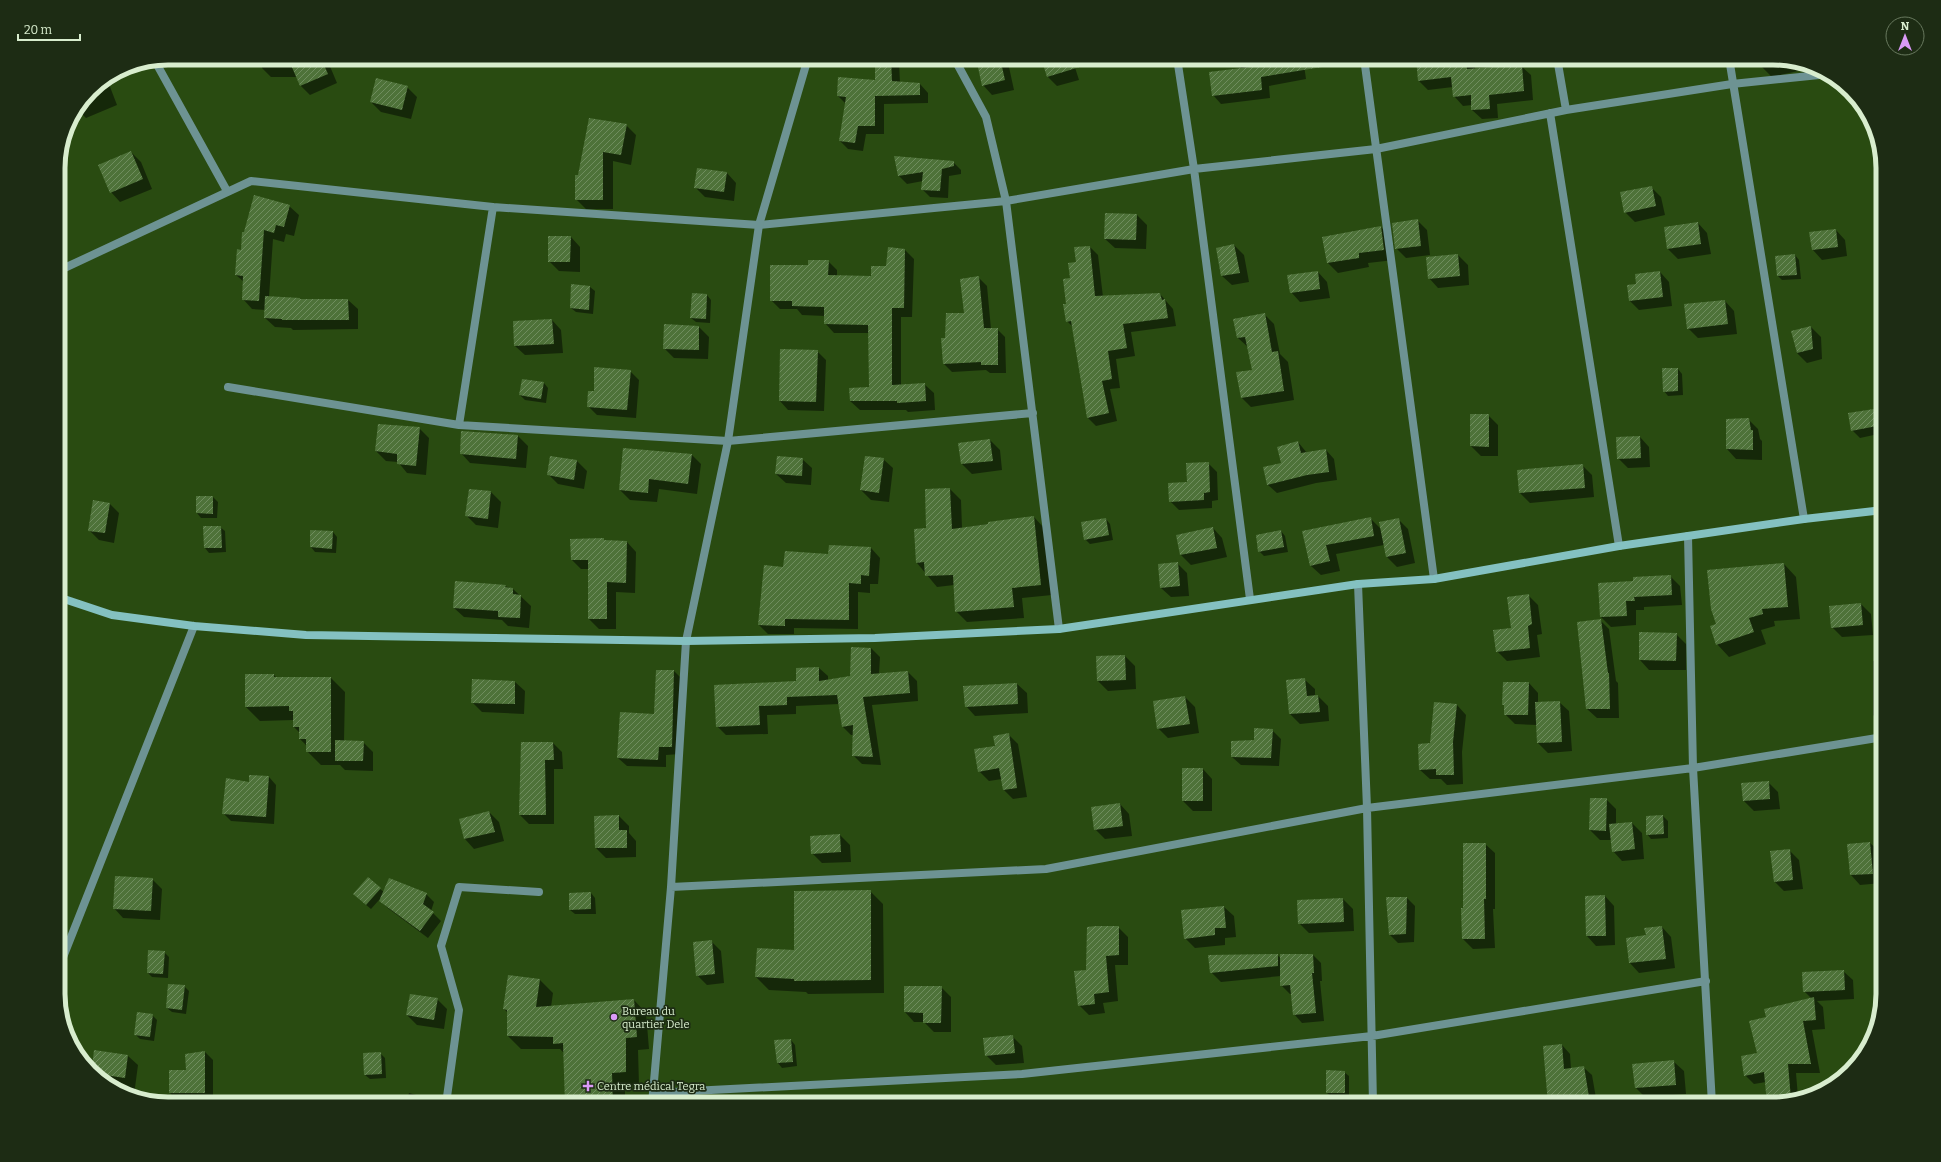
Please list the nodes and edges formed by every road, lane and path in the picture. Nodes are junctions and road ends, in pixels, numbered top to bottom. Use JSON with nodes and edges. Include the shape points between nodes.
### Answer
{"nodes":[{"id":1,"x":806,"y":65,"type":"edge"},
{"id":2,"x":958,"y":65,"type":"edge"},
{"id":3,"x":1178,"y":65,"type":"edge"},
{"id":4,"x":1365,"y":65,"type":"edge"},
{"id":5,"x":1559,"y":65,"type":"edge"},
{"id":6,"x":1730,"y":65,"type":"edge"},
{"id":7,"x":157,"y":66,"type":"edge"},
{"id":8,"x":1817,"y":75,"type":"edge"},
{"id":9,"x":1732,"y":84,"type":"junction"},
{"id":10,"x":1566,"y":110,"type":"junction"},
{"id":11,"x":1550,"y":113,"type":"junction"},
{"id":12,"x":1376,"y":149,"type":"junction"},
{"id":13,"x":1194,"y":169,"type":"junction"},
{"id":14,"x":227,"y":191,"type":"junction"},
{"id":15,"x":1006,"y":201,"type":"junction"},
{"id":16,"x":493,"y":207,"type":"junction"},
{"id":17,"x":759,"y":225,"type":"junction"},
{"id":18,"x":65,"y":268,"type":"edge"},
{"id":19,"x":228,"y":387,"type":"dead end"},
{"id":20,"x":1033,"y":413,"type":"junction"},
{"id":21,"x":459,"y":425,"type":"junction"},
{"id":22,"x":728,"y":441,"type":"junction"},
{"id":23,"x":1876,"y":511,"type":"edge"},
{"id":24,"x":1804,"y":519,"type":"junction"},
{"id":25,"x":1688,"y":536,"type":"junction"},
{"id":26,"x":1619,"y":546,"type":"junction"},
{"id":27,"x":1434,"y":579,"type":"junction"},
{"id":28,"x":1358,"y":584,"type":"junction"},
{"id":29,"x":65,"y":599,"type":"edge"},
{"id":30,"x":1250,"y":599,"type":"junction"},
{"id":31,"x":194,"y":626,"type":"junction"},
{"id":32,"x":1059,"y":629,"type":"junction"},
{"id":33,"x":686,"y":641,"type":"junction"},
{"id":34,"x":1876,"y":738,"type":"edge"},
{"id":35,"x":1694,"y":768,"type":"junction"},
{"id":36,"x":1367,"y":808,"type":"junction"},
{"id":37,"x":671,"y":887,"type":"junction"},
{"id":38,"x":539,"y":892,"type":"dead end"},
{"id":39,"x":65,"y":952,"type":"edge"},
{"id":40,"x":1706,"y":981,"type":"junction"},
{"id":41,"x":1372,"y":1036,"type":"junction"},
{"id":42,"x":653,"y":1093,"type":"junction"},
{"id":43,"x":447,"y":1097,"type":"edge"},
{"id":44,"x":653,"y":1097,"type":"edge"},
{"id":45,"x":1374,"y":1097,"type":"edge"},
{"id":46,"x":1712,"y":1097,"type":"edge"}],
"edges":[{"from":1,"to":17,"type":"street"},
{"from":2,"to":15,"type":"street","via":[[986,117]]},
{"from":3,"to":13,"type":"street"},
{"from":4,"to":12,"type":"street"},
{"from":5,"to":10,"type":"street"},
{"from":6,"to":9,"type":"street"},
{"from":7,"to":14,"type":"street"},
{"from":8,"to":9,"type":"street"},
{"from":9,"to":10,"type":"street"},
{"from":9,"to":24,"type":"street"},
{"from":10,"to":11,"type":"street"},
{"from":11,"to":12,"type":"street"},
{"from":11,"to":26,"type":"street"},
{"from":12,"to":13,"type":"street"},
{"from":12,"to":27,"type":"street"},
{"from":13,"to":15,"type":"street"},
{"from":13,"to":30,"type":"street"},
{"from":14,"to":16,"type":"street","via":[[251,181]]},
{"from":14,"to":18,"type":"street"},
{"from":15,"to":17,"type":"street"},
{"from":15,"to":20,"type":"street"},
{"from":16,"to":17,"type":"street"},
{"from":16,"to":21,"type":"street"},
{"from":17,"to":22,"type":"street"},
{"from":19,"to":21,"type":"street"},
{"from":20,"to":22,"type":"street"},
{"from":20,"to":32,"type":"street"},
{"from":21,"to":22,"type":"street"},
{"from":22,"to":33,"type":"street"},
{"from":23,"to":24,"type":"main road"},
{"from":24,"to":25,"type":"main road"},
{"from":25,"to":26,"type":"main road"},
{"from":25,"to":35,"type":"street"},
{"from":26,"to":27,"type":"main road"},
{"from":27,"to":28,"type":"main road"},
{"from":28,"to":30,"type":"main road"},
{"from":28,"to":36,"type":"street"},
{"from":29,"to":31,"type":"main road","via":[[112,615]]},
{"from":30,"to":32,"type":"main road"},
{"from":31,"to":33,"type":"main road","via":[[306,635]]},
{"from":31,"to":39,"type":"street"},
{"from":32,"to":33,"type":"main road","via":[[875,638]]},
{"from":33,"to":37,"type":"street"},
{"from":34,"to":35,"type":"street"},
{"from":35,"to":36,"type":"street"},
{"from":35,"to":40,"type":"street"},
{"from":36,"to":37,"type":"street","via":[[1046,869]]},
{"from":36,"to":41,"type":"street"},
{"from":37,"to":42,"type":"street"},
{"from":38,"to":43,"type":"street","via":[[459,887],[441,946],[459,1010]]},
{"from":40,"to":41,"type":"street"},
{"from":40,"to":46,"type":"street"},
{"from":41,"to":42,"type":"street","via":[[1022,1074]]},
{"from":41,"to":45,"type":"street"},
{"from":42,"to":44,"type":"street"}]}
